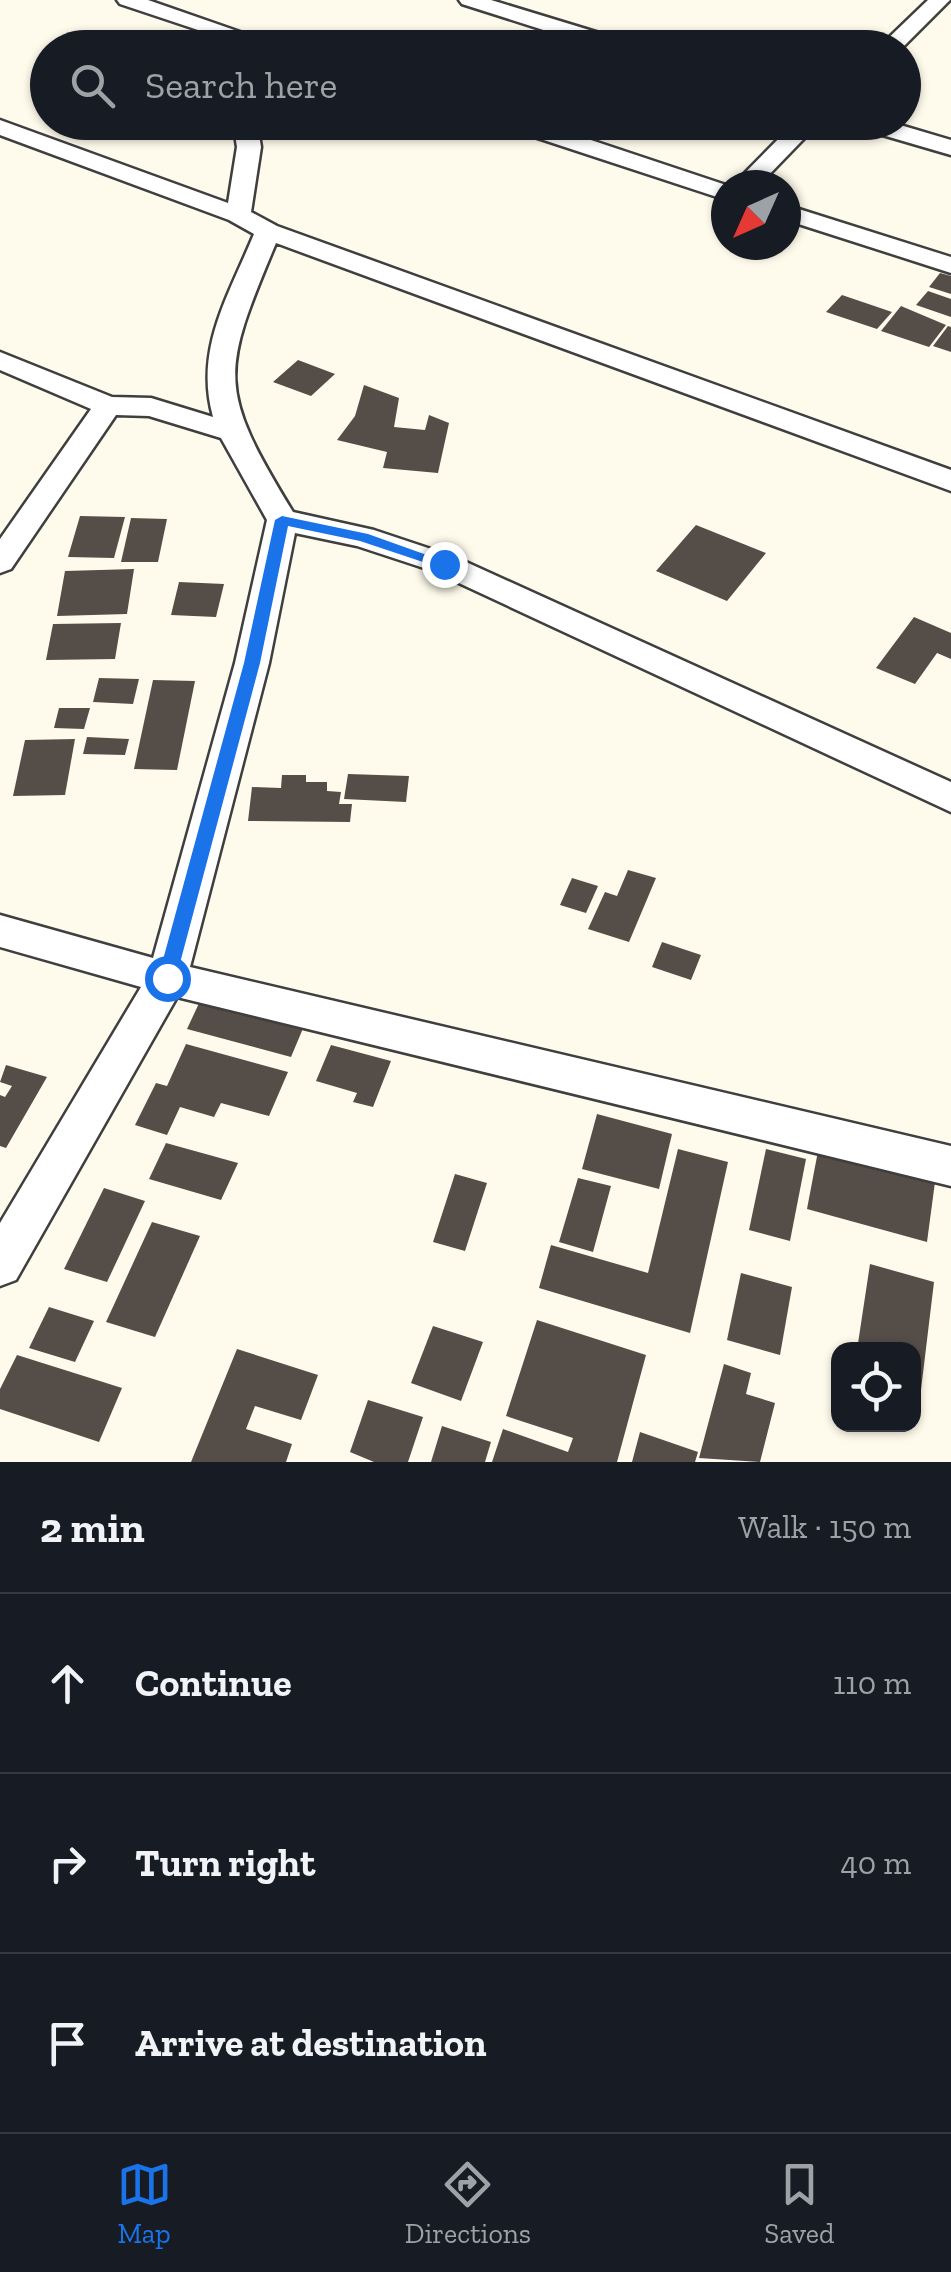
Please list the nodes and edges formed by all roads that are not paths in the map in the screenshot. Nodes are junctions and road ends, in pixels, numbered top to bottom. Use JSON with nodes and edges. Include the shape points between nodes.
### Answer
{"nodes":[{"id":1,"x":127,"y":0,"type":"edge"},
{"id":2,"x":469,"y":0,"type":"edge"},
{"id":3,"x":940,"y":0,"type":"edge"},
{"id":4,"x":205,"y":30,"type":"edge"},
{"id":5,"x":566,"y":30,"type":"edge"},
{"id":6,"x":908,"y":30,"type":"edge"},
{"id":7,"x":0,"y":127,"type":"edge"},
{"id":8,"x":30,"y":138,"type":"edge"},
{"id":9,"x":921,"y":139,"type":"edge"},
{"id":10,"x":34,"y":140,"type":"edge"},
{"id":11,"x":248,"y":140,"type":"edge"},
{"id":12,"x":567,"y":140,"type":"edge"},
{"id":13,"x":791,"y":140,"type":"edge"},
{"id":14,"x":951,"y":148,"type":"edge"},
{"id":15,"x":760,"y":170,"type":"edge"},
{"id":16,"x":711,"y":187,"type":"edge"},
{"id":17,"x":801,"y":217,"type":"edge"},
{"id":18,"x":253,"y":223,"type":"junction"},
{"id":19,"x":951,"y":264,"type":"edge"},
{"id":20,"x":0,"y":360,"type":"edge"},
{"id":21,"x":108,"y":406,"type":"junction"},
{"id":22,"x":232,"y":432,"type":"junction"},
{"id":23,"x":951,"y":480,"type":"edge"},
{"id":24,"x":282,"y":520,"type":"junction"},
{"id":25,"x":0,"y":562,"type":"edge"},
{"id":26,"x":951,"y":798,"type":"edge"},
{"id":27,"x":0,"y":930,"type":"edge"},
{"id":28,"x":167,"y":978,"type":"junction"},
{"id":29,"x":951,"y":1166,"type":"edge"},
{"id":30,"x":0,"y":1265,"type":"edge"}],
"edges":[{"from":1,"to":4,"type":"street"},
{"from":2,"to":5,"type":"street"},
{"from":3,"to":6,"type":"street"},
{"from":7,"to":8,"type":"street"},
{"from":9,"to":14,"type":"street"},
{"from":10,"to":18,"type":"street"},
{"from":11,"to":18,"type":"street"},
{"from":12,"to":16,"type":"street"},
{"from":13,"to":15,"type":"street"},
{"from":17,"to":19,"type":"street"},
{"from":18,"to":22,"type":"street","via":[[220,351]]},
{"from":18,"to":23,"type":"street"},
{"from":20,"to":21,"type":"street"},
{"from":21,"to":22,"type":"street","via":[[151,408]]},
{"from":21,"to":25,"type":"street"},
{"from":22,"to":24,"type":"street"},
{"from":24,"to":26,"type":"street","via":[[444,564]]},
{"from":24,"to":28,"type":"street","via":[[252,663]]},
{"from":27,"to":28,"type":"street"},
{"from":28,"to":29,"type":"street"},
{"from":28,"to":30,"type":"street"}]}
